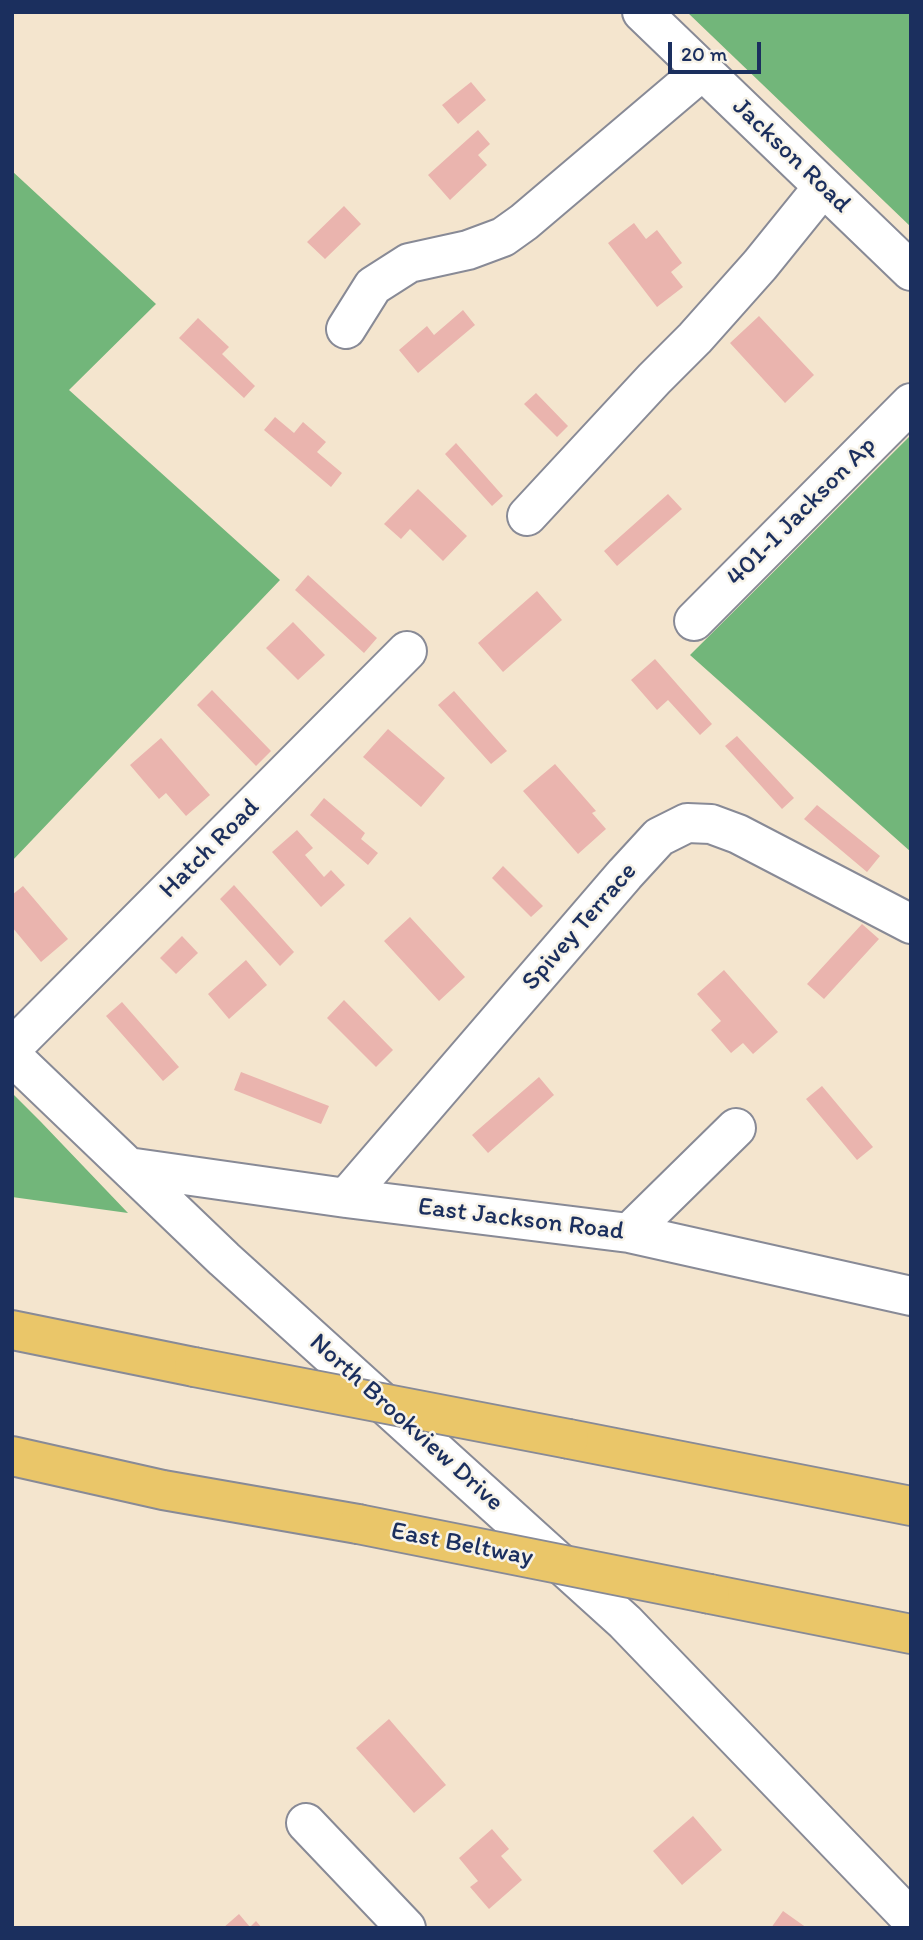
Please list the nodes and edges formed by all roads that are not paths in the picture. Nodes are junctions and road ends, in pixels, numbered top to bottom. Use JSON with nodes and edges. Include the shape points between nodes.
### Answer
{"nodes":[{"id":1,"x":642,"y":12,"type":"edge"},
{"id":2,"x":702,"y":71,"type":"junction"},
{"id":3,"x":822,"y":187,"type":"junction"},
{"id":4,"x":911,"y":271,"type":"edge"},
{"id":5,"x":346,"y":329,"type":"dead end"},
{"id":6,"x":911,"y":404,"type":"edge"},
{"id":7,"x":527,"y":516,"type":"dead end"},
{"id":8,"x":694,"y":621,"type":"dead end"},
{"id":9,"x":407,"y":651,"type":"dead end"},
{"id":10,"x":911,"y":925,"type":"edge"},
{"id":11,"x":12,"y":1048,"type":"edge"},
{"id":12,"x":12,"y":1056,"type":"edge"},
{"id":13,"x":736,"y":1128,"type":"dead end"},
{"id":14,"x":128,"y":1167,"type":"junction"},
{"id":15,"x":346,"y":1198,"type":"junction"},
{"id":16,"x":629,"y":1233,"type":"junction"},
{"id":17,"x":911,"y":1296,"type":"edge"},
{"id":18,"x":12,"y":1330,"type":"edge"},
{"id":19,"x":12,"y":1457,"type":"edge"},
{"id":20,"x":911,"y":1506,"type":"edge"},
{"id":21,"x":911,"y":1634,"type":"edge"},
{"id":22,"x":306,"y":1823,"type":"dead end"},
{"id":23,"x":911,"y":1919,"type":"edge"},
{"id":24,"x":406,"y":1928,"type":"edge"}],
"edges":[{"from":1,"to":2,"type":"street","name":"Jackson Road"},
{"from":2,"to":3,"type":"street","name":"Jackson Road"},
{"from":2,"to":5,"type":"street","via":[[503,237],[409,263],[373,286]]},
{"from":3,"to":4,"type":"street","name":"Jackson Road"},
{"from":3,"to":7,"type":"street","via":[[695,338]]},
{"from":6,"to":8,"type":"street","name":"401-1 Jackson Ap"},
{"from":9,"to":11,"type":"street","name":"Hatch Road"},
{"from":10,"to":15,"type":"street","name":"Spivey Terrace","via":[[738,834],[711,824],[687,823],[659,837]]},
{"from":12,"to":14,"type":"street","name":"North Brookview Drive"},
{"from":13,"to":16,"type":"street"},
{"from":14,"to":15,"type":"street","name":"East Jackson Road"},
{"from":14,"to":23,"type":"street","name":"North Brookview Drive","via":[[625,1622]]},
{"from":15,"to":16,"type":"street","name":"East Jackson Road"},
{"from":16,"to":17,"type":"street","name":"East Jackson Road"},
{"from":18,"to":20,"type":"highway","bridge":true},
{"from":19,"to":21,"type":"highway","name":"East Beltway","bridge":true},
{"from":22,"to":24,"type":"street"}]}
